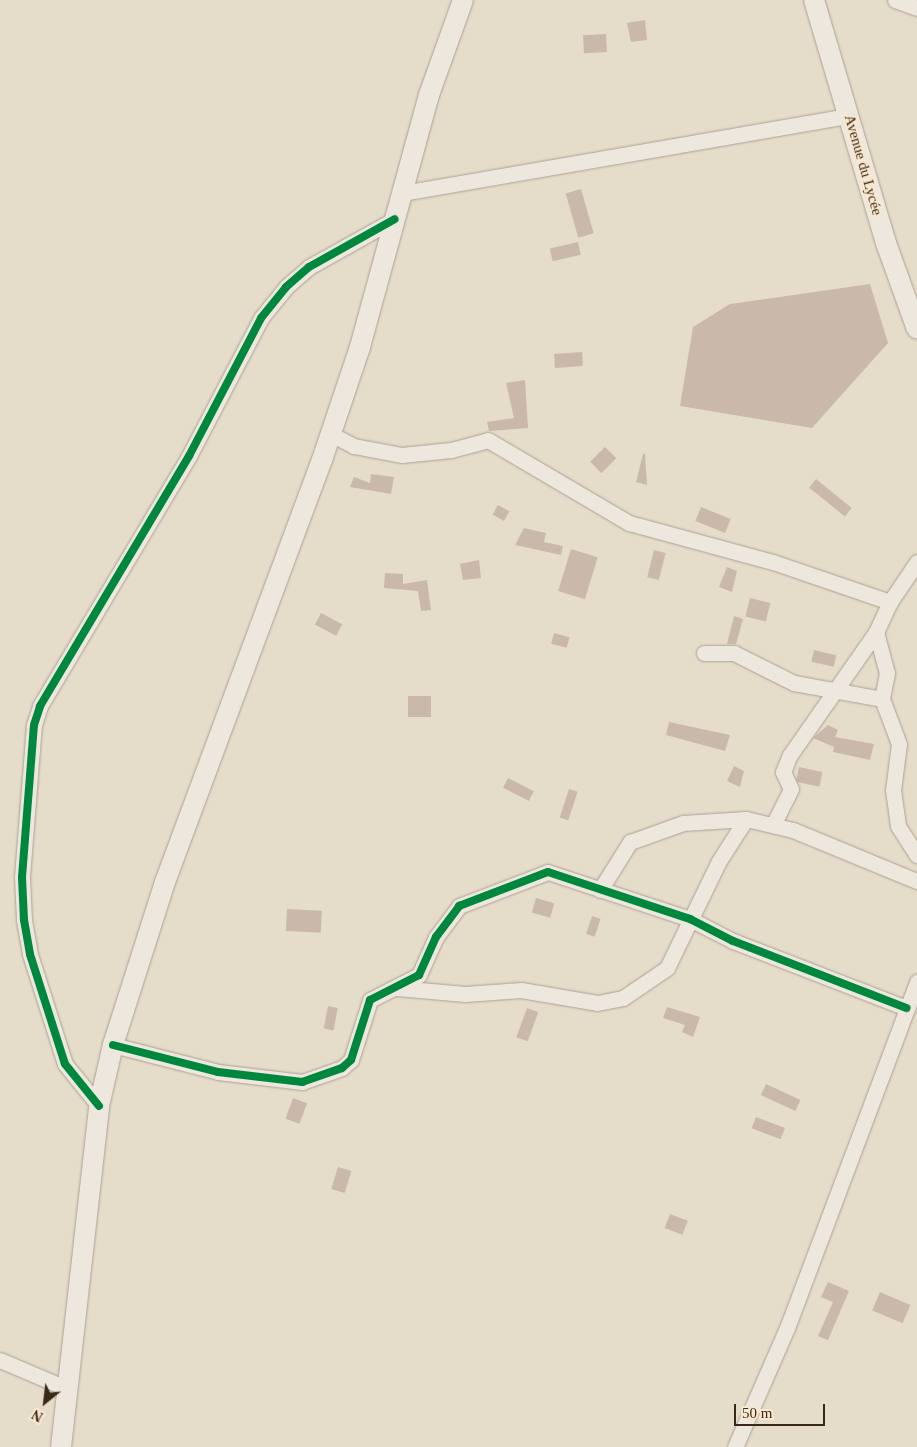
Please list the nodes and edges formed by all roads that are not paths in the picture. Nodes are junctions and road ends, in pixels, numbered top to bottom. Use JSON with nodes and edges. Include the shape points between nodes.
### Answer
{"nodes":[{"id":1,"x":463,"y":0,"type":"edge"},
{"id":2,"x":814,"y":0,"type":"edge"},
{"id":3,"x":895,"y":0,"type":"edge"},
{"id":4,"x":917,"y":8,"type":"edge"},
{"id":5,"x":849,"y":116,"type":"junction"},
{"id":6,"x":402,"y":193,"type":"junction"},
{"id":7,"x":395,"y":219,"type":"junction"},
{"id":8,"x":917,"y":329,"type":"edge"},
{"id":9,"x":331,"y":434,"type":"junction"},
{"id":10,"x":915,"y":570,"type":"edge"},
{"id":11,"x":890,"y":602,"type":"junction"},
{"id":12,"x":876,"y":632,"type":"junction"},
{"id":13,"x":704,"y":653,"type":"dead end"},
{"id":14,"x":834,"y":688,"type":"junction"},
{"id":15,"x":882,"y":699,"type":"junction"},
{"id":16,"x":746,"y":819,"type":"junction"},
{"id":17,"x":773,"y":825,"type":"junction"},
{"id":18,"x":917,"y":855,"type":"edge"},
{"id":19,"x":917,"y":881,"type":"edge"},
{"id":20,"x":600,"y":890,"type":"junction"},
{"id":21,"x":690,"y":919,"type":"junction"},
{"id":22,"x":917,"y":982,"type":"edge"},
{"id":23,"x":397,"y":988,"type":"junction"},
{"id":24,"x":907,"y":1008,"type":"junction"},
{"id":25,"x":113,"y":1045,"type":"junction"},
{"id":26,"x":99,"y":1106,"type":"junction"},
{"id":27,"x":0,"y":1360,"type":"edge"},
{"id":28,"x":68,"y":1389,"type":"junction"},
{"id":29,"x":61,"y":1447,"type":"edge"},
{"id":30,"x":735,"y":1447,"type":"edge"}],
"edges":[{"from":1,"to":6,"type":"main road"},
{"from":2,"to":5,"type":"main road","name":"Avenue du Lycée"},
{"from":3,"to":4,"type":"street"},
{"from":5,"to":6,"type":"street"},
{"from":5,"to":8,"type":"main road","name":"Avenue du Lycée"},
{"from":6,"to":7,"type":"main road"},
{"from":7,"to":9,"type":"main road"},
{"from":7,"to":26,"type":"street","via":[[309,267],[286,287],[261,318],[189,456],[40,706],[34,725],[22,878],[24,920],[30,954],[65,1064]]},
{"from":9,"to":11,"type":"street","via":[[362,449],[402,455],[451,450],[488,440],[623,521],[773,562]]},
{"from":9,"to":25,"type":"main road","via":[[165,882]]},
{"from":10,"to":11,"type":"street"},
{"from":11,"to":12,"type":"street"},
{"from":12,"to":14,"type":"street"},
{"from":12,"to":15,"type":"street","via":[[887,672]]},
{"from":13,"to":14,"type":"street","via":[[734,653],[794,683]]},
{"from":14,"to":15,"type":"street"},
{"from":14,"to":17,"type":"street","via":[[790,755],[783,772],[791,789]]},
{"from":15,"to":18,"type":"street","via":[[899,744],[894,790],[898,826]]},
{"from":16,"to":17,"type":"street"},
{"from":16,"to":20,"type":"street","via":[[683,823],[630,842]]},
{"from":16,"to":21,"type":"street"},
{"from":17,"to":19,"type":"street"},
{"from":20,"to":21,"type":"street"},
{"from":20,"to":23,"type":"street","via":[[556,874],[541,873],[492,897],[464,903],[436,937],[418,975]]},
{"from":21,"to":23,"type":"street","via":[[663,974],[615,1001],[597,1003],[521,990],[465,994]]},
{"from":21,"to":24,"type":"street","via":[[733,940]]},
{"from":22,"to":24,"type":"street"},
{"from":23,"to":25,"type":"street","via":[[375,996],[366,1006],[348,1065],[308,1081],[218,1072]]},
{"from":24,"to":30,"type":"street","via":[[788,1328]]},
{"from":25,"to":26,"type":"main road"},
{"from":26,"to":28,"type":"main road"},
{"from":27,"to":28,"type":"street"},
{"from":28,"to":29,"type":"main road"}]}
